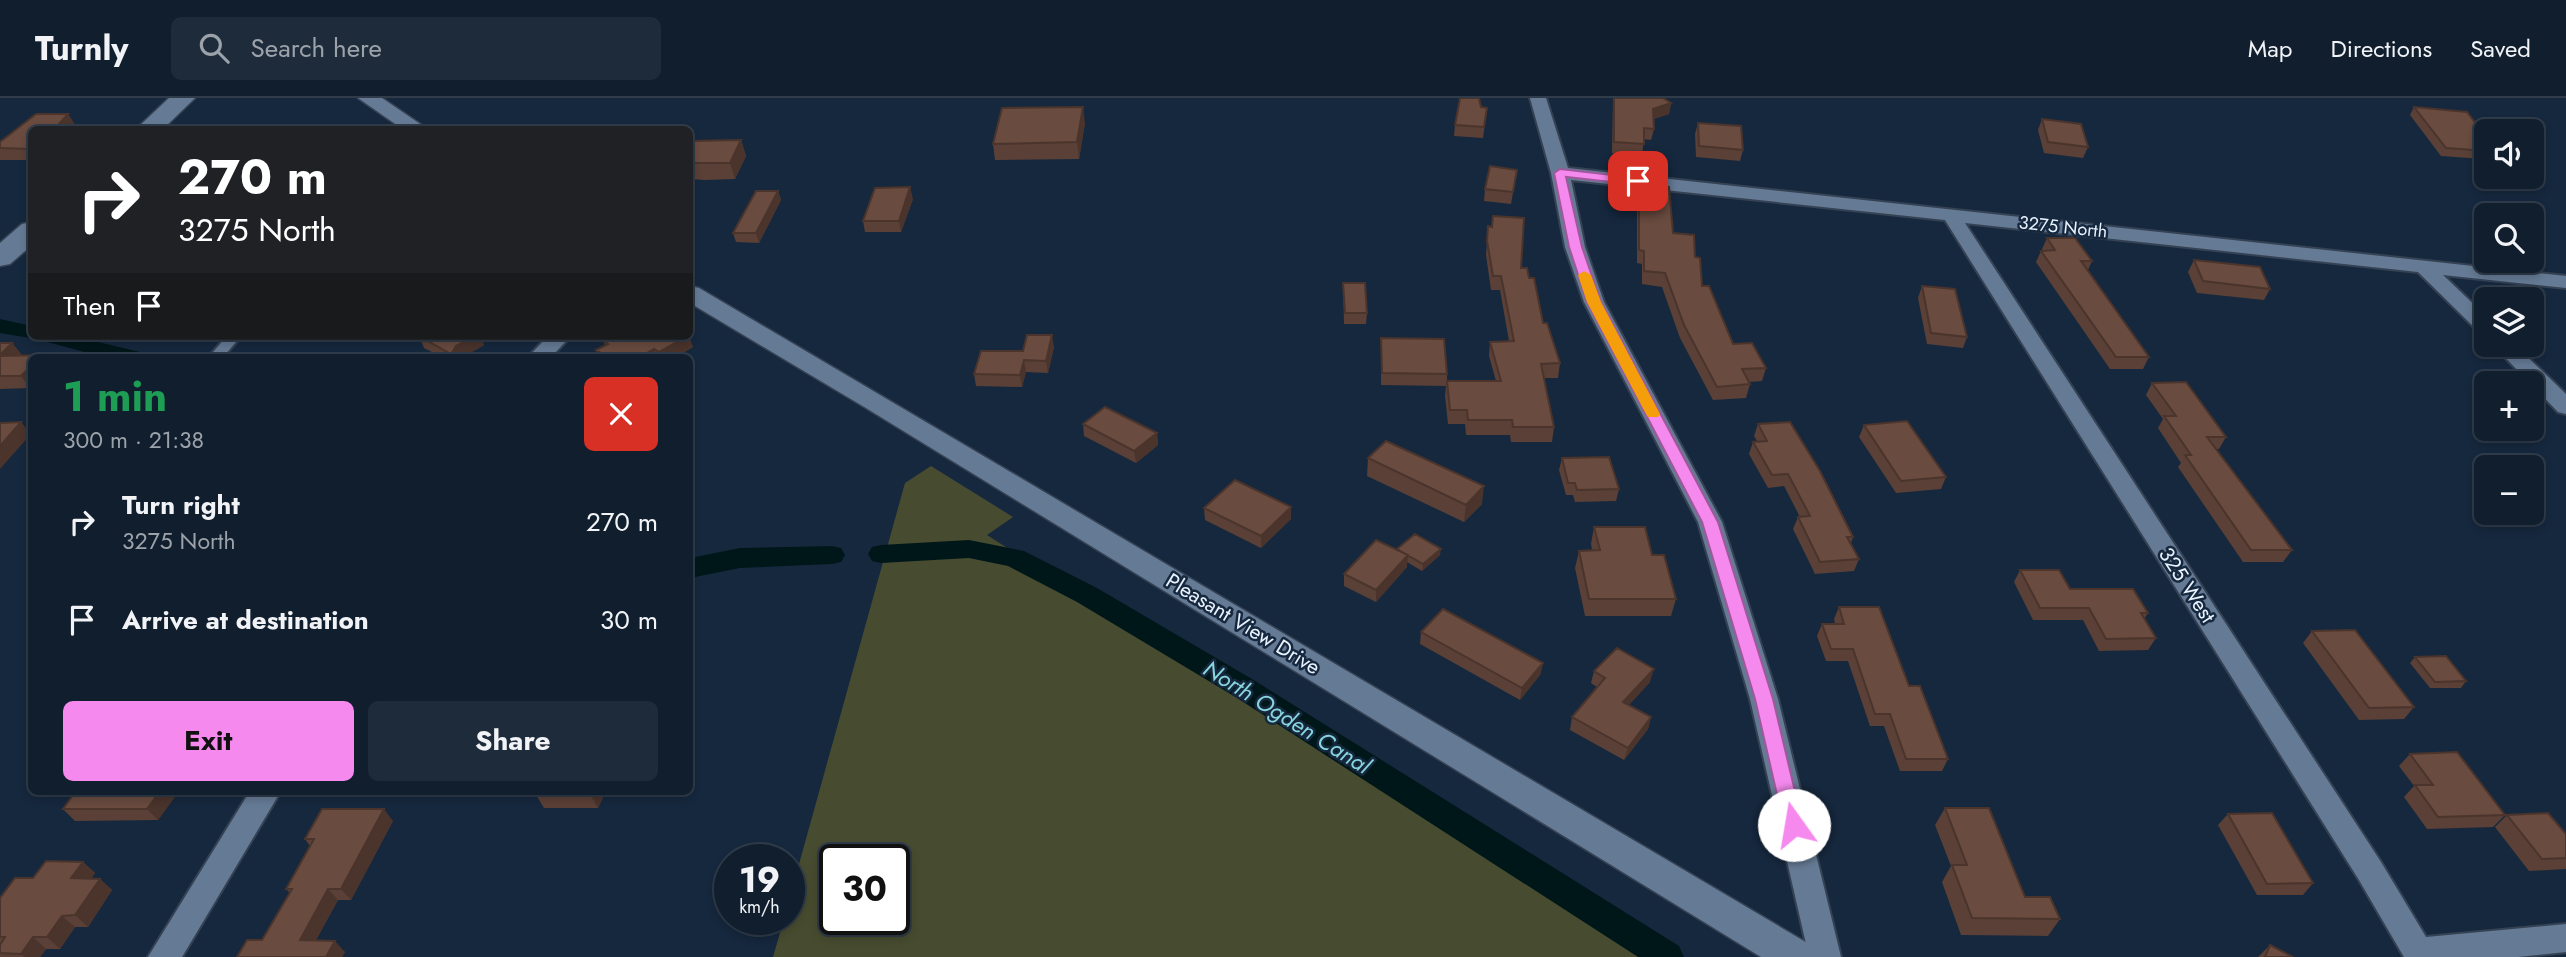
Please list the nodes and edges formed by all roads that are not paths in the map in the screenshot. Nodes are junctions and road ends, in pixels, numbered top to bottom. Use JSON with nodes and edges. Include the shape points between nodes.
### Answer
{"nodes":[{"id":1,"x":183,"y":98,"type":"edge"},
{"id":2,"x":368,"y":98,"type":"edge"},
{"id":3,"x":1538,"y":98,"type":"edge"},
{"id":4,"x":152,"y":126,"type":"edge"},
{"id":5,"x":413,"y":126,"type":"edge"},
{"id":6,"x":1560,"y":173,"type":"junction"},
{"id":7,"x":1950,"y":214,"type":"junction"},
{"id":8,"x":28,"y":234,"type":"edge"},
{"id":9,"x":0,"y":258,"type":"edge"},
{"id":10,"x":2423,"y":266,"type":"junction"},
{"id":11,"x":2566,"y":282,"type":"edge"},
{"id":12,"x":693,"y":295,"type":"edge"},
{"id":13,"x":2474,"y":316,"type":"edge"},
{"id":14,"x":231,"y":340,"type":"edge"},
{"id":15,"x":556,"y":340,"type":"edge"},
{"id":16,"x":219,"y":354,"type":"edge"},
{"id":17,"x":542,"y":354,"type":"edge"},
{"id":18,"x":2515,"y":357,"type":"edge"},
{"id":19,"x":2566,"y":407,"type":"edge"},
{"id":20,"x":265,"y":795,"type":"edge"},
{"id":21,"x":2566,"y":938,"type":"edge"},
{"id":22,"x":2420,"y":954,"type":"edge"},
{"id":23,"x":164,"y":957,"type":"edge"},
{"id":24,"x":1795,"y":957,"type":"edge"},
{"id":25,"x":1825,"y":957,"type":"edge"}],
"edges":[{"from":1,"to":4,"type":"main road"},
{"from":2,"to":5,"type":"street"},
{"from":3,"to":6,"type":"street"},
{"from":6,"to":7,"type":"street","name":"3275 North"},
{"from":6,"to":25,"type":"street","via":[[1575,247],[1594,302],[1710,522],[1764,699]]},
{"from":7,"to":10,"type":"street","name":"3275 North"},
{"from":7,"to":22,"type":"street","name":"325 West"},
{"from":8,"to":9,"type":"main road"},
{"from":10,"to":11,"type":"street","name":"3275 North"},
{"from":10,"to":13,"type":"street"},
{"from":12,"to":24,"type":"street","name":"Pleasant View Drive"},
{"from":14,"to":16,"type":"lane"},
{"from":15,"to":17,"type":"street"},
{"from":18,"to":19,"type":"street"},
{"from":20,"to":23,"type":"street"},
{"from":21,"to":22,"type":"street"}]}
